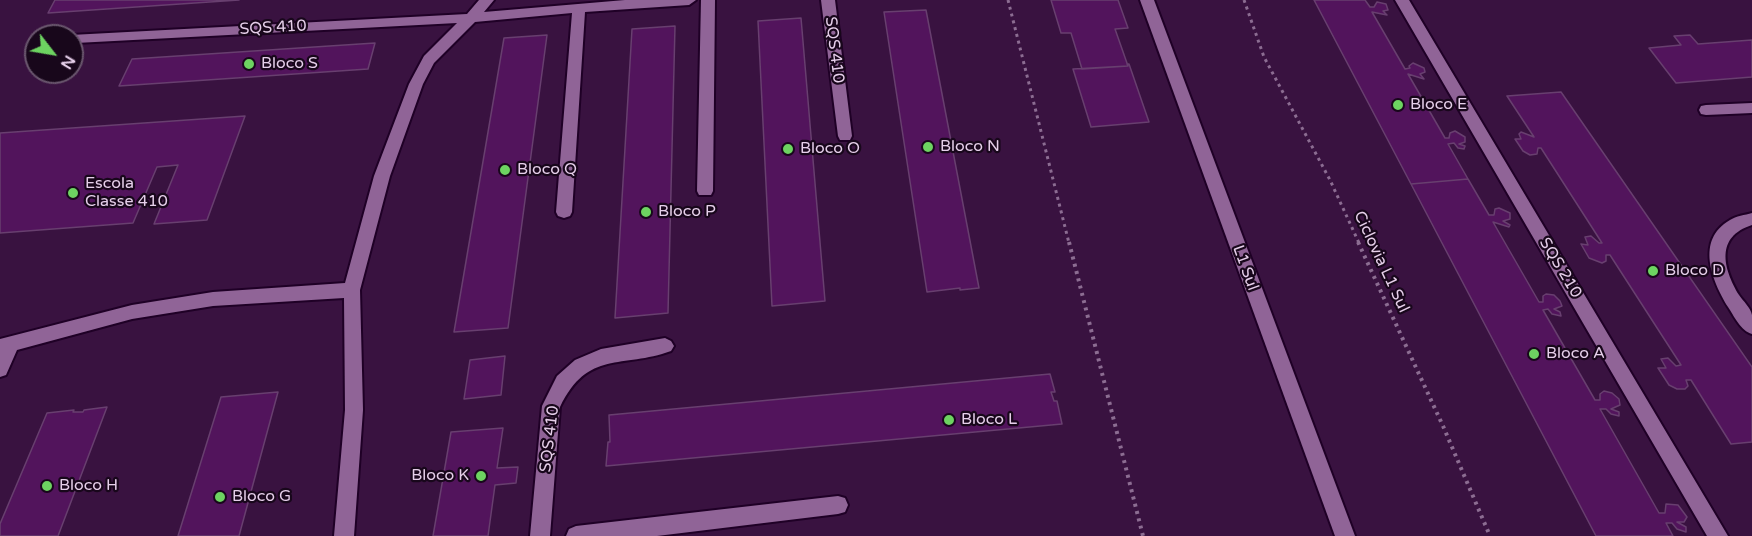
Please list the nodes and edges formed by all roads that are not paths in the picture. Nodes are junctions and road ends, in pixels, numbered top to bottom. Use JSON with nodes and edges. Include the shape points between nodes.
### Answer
{"nodes":[{"id":1,"x":487,"y":0,"type":"edge"},
{"id":2,"x":689,"y":0,"type":"edge"},
{"id":3,"x":708,"y":0,"type":"edge"},
{"id":4,"x":828,"y":0,"type":"edge"},
{"id":5,"x":1147,"y":0,"type":"edge"},
{"id":6,"x":1402,"y":0,"type":"edge"},
{"id":7,"x":579,"y":8,"type":"junction"},
{"id":8,"x":471,"y":18,"type":"junction"},
{"id":9,"x":84,"y":38,"type":"edge"},
{"id":10,"x":1752,"y":108,"type":"edge"},
{"id":11,"x":1706,"y":110,"type":"dead end"},
{"id":12,"x":845,"y":136,"type":"dead end"},
{"id":13,"x":705,"y":191,"type":"dead end"},
{"id":14,"x":564,"y":212,"type":"dead end"},
{"id":15,"x":1752,"y":219,"type":"edge"},
{"id":16,"x":352,"y":290,"type":"junction"},
{"id":17,"x":1752,"y":327,"type":"edge"},
{"id":18,"x":665,"y":346,"type":"dead end"},
{"id":19,"x":5,"y":347,"type":"edge"},
{"id":20,"x":0,"y":369,"type":"edge"},
{"id":21,"x":838,"y":505,"type":"dead end"},
{"id":22,"x":344,"y":536,"type":"edge"},
{"id":23,"x":540,"y":536,"type":"edge"},
{"id":24,"x":576,"y":536,"type":"edge"},
{"id":25,"x":1345,"y":536,"type":"edge"},
{"id":26,"x":1718,"y":536,"type":"edge"}],
"edges":[{"from":1,"to":8,"type":"street"},
{"from":2,"to":7,"type":"street","name":"SQS 410"},
{"from":3,"to":13,"type":"street"},
{"from":4,"to":12,"type":"street","name":"SQS 410"},
{"from":5,"to":25,"type":"street","name":"L1 Sul"},
{"from":6,"to":26,"type":"street","name":"SQS 210"},
{"from":7,"to":8,"type":"street","name":"SQS 410"},
{"from":7,"to":14,"type":"street"},
{"from":8,"to":9,"type":"street","name":"SQS 410"},
{"from":8,"to":16,"type":"street","via":[[429,60],[416,84],[382,176]]},
{"from":10,"to":11,"type":"street"},
{"from":15,"to":17,"type":"street","via":[[1734,225],[1718,244],[1717,267],[1729,296]]},
{"from":16,"to":19,"type":"street","via":[[284,293],[132,312]]},
{"from":16,"to":22,"type":"street","via":[[354,410]]},
{"from":18,"to":23,"type":"street","name":"SQS 410","via":[[601,357],[581,366],[564,382],[551,406]]},
{"from":19,"to":20,"type":"street"},
{"from":21,"to":24,"type":"street"}]}
